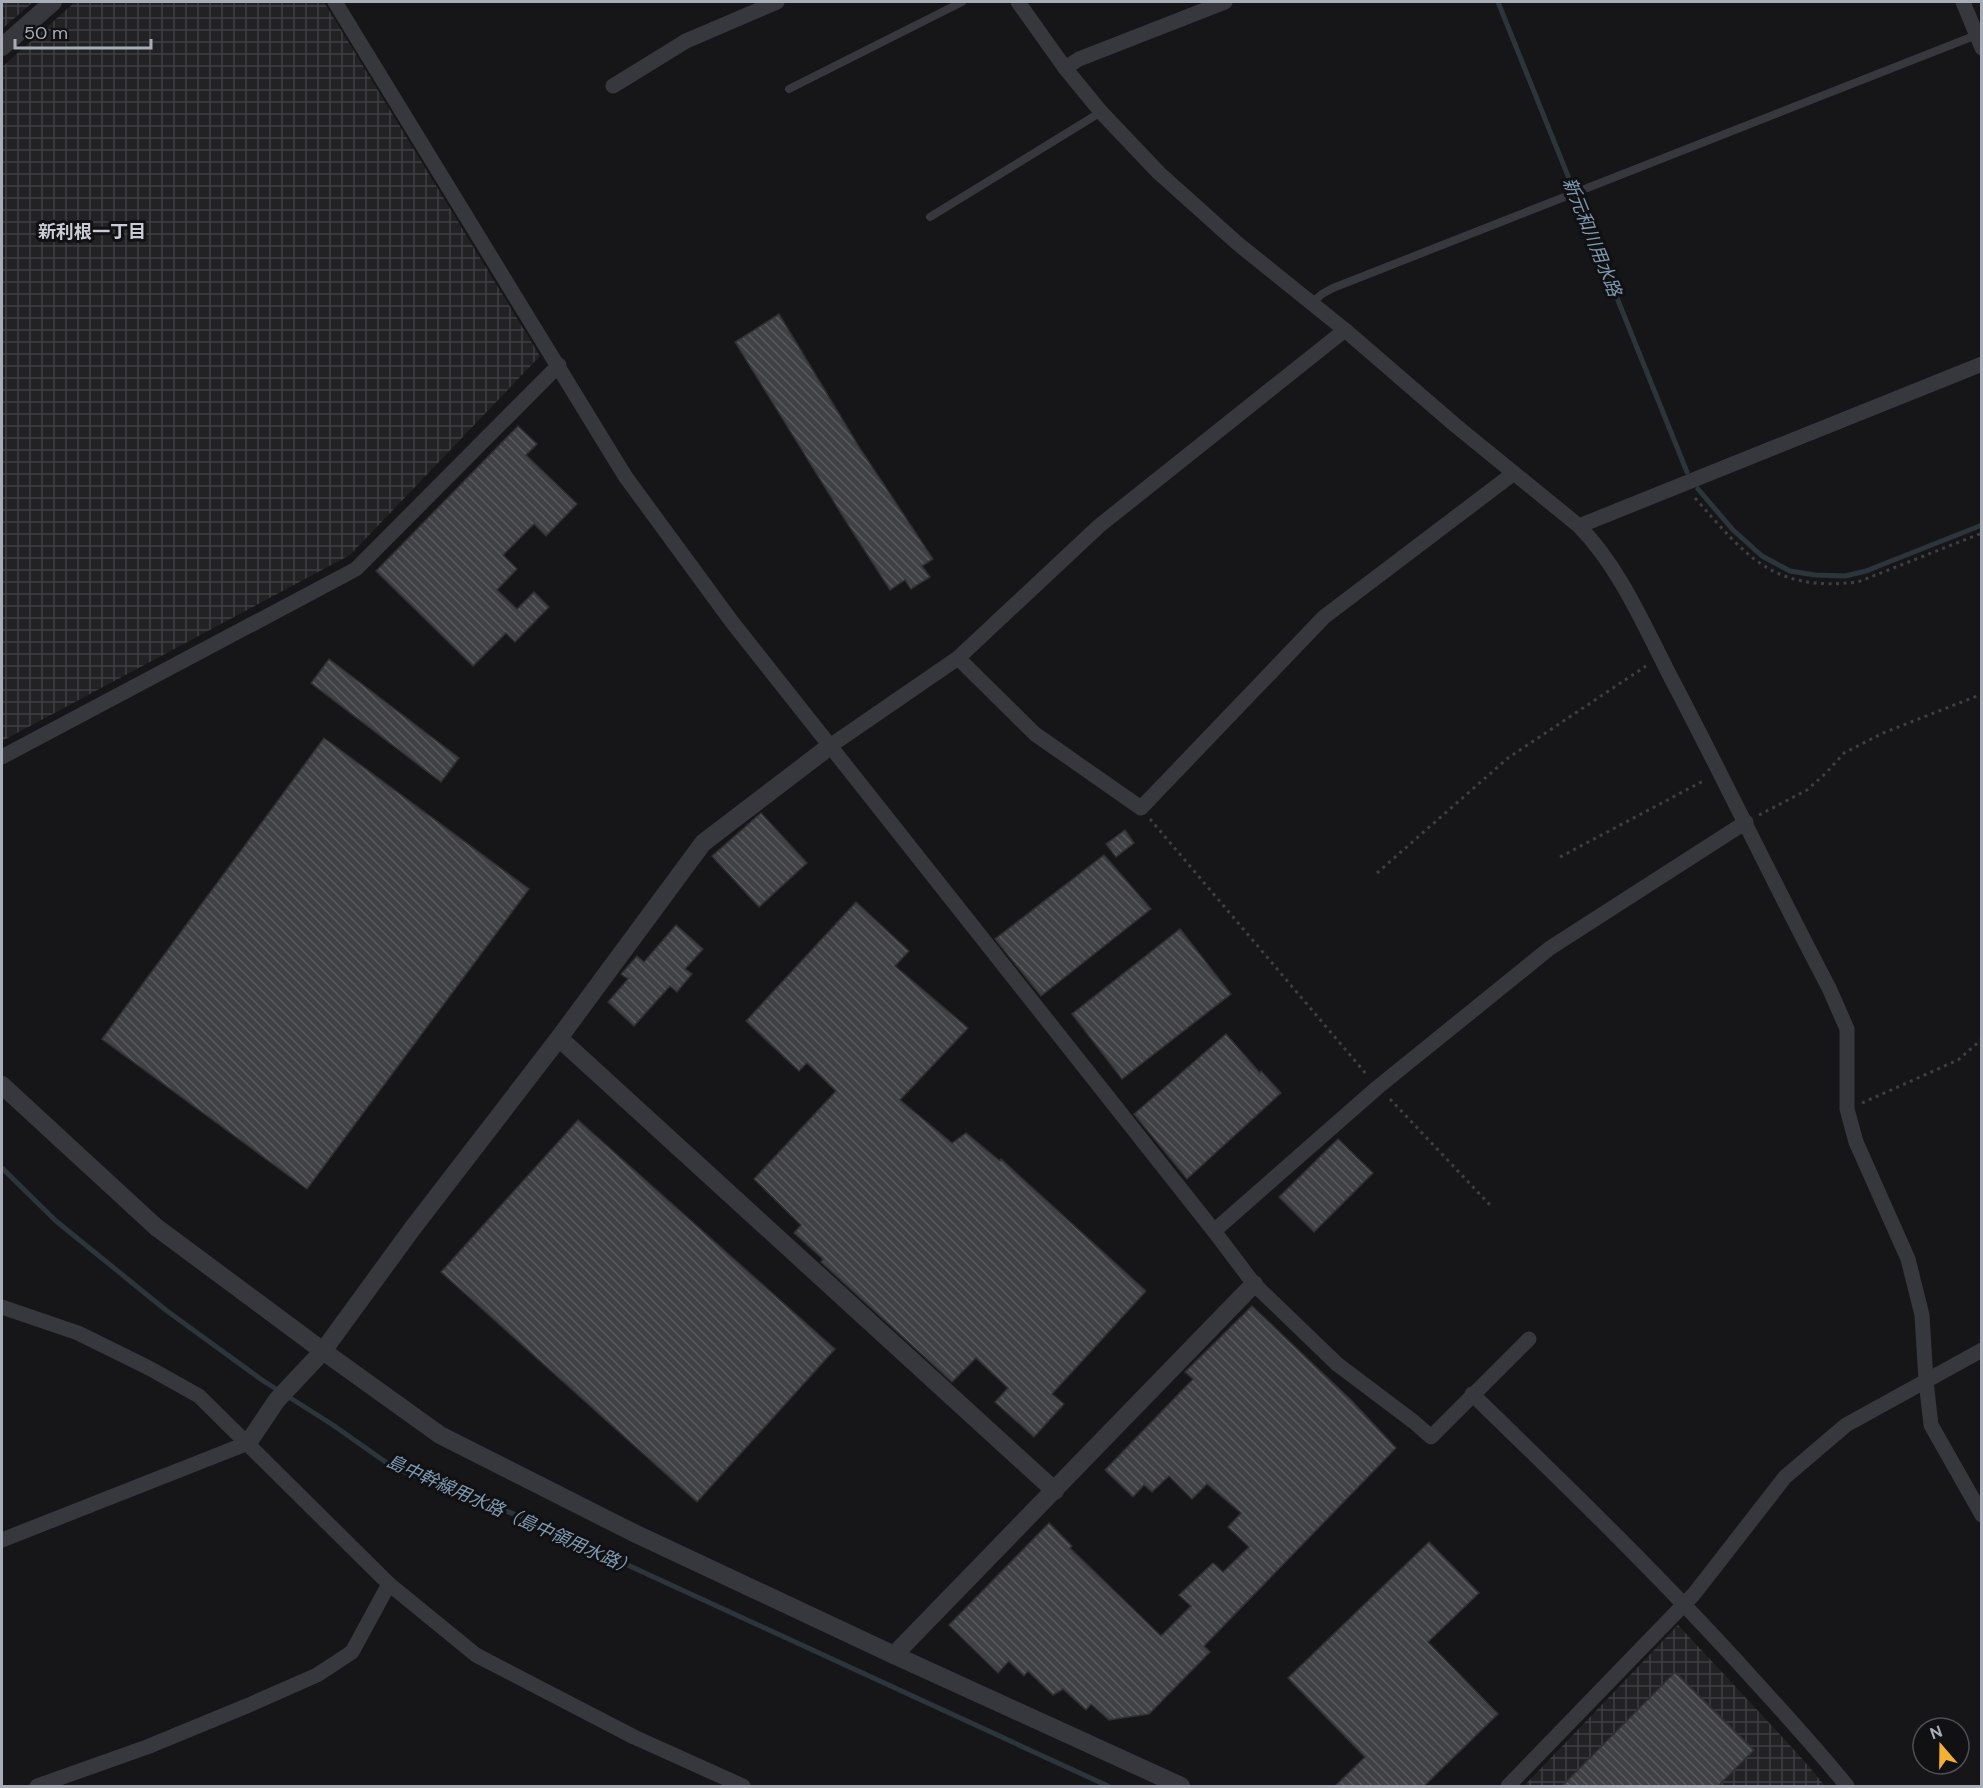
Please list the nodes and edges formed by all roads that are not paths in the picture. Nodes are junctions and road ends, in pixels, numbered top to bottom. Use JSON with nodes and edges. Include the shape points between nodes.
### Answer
{"nodes":[{"id":1,"x":53,"y":2,"type":"edge"},
{"id":2,"x":335,"y":2,"type":"edge"},
{"id":3,"x":777,"y":2,"type":"edge"},
{"id":4,"x":962,"y":2,"type":"edge"},
{"id":5,"x":1018,"y":2,"type":"edge"},
{"id":6,"x":1225,"y":2,"type":"edge"},
{"id":7,"x":1963,"y":2,"type":"edge"},
{"id":8,"x":1980,"y":39,"type":"edge"},
{"id":9,"x":2,"y":47,"type":"edge"},
{"id":10,"x":1065,"y":68,"type":"junction"},
{"id":11,"x":613,"y":86,"type":"dead end"},
{"id":12,"x":789,"y":89,"type":"dead end"},
{"id":13,"x":1101,"y":112,"type":"junction"},
{"id":14,"x":930,"y":217,"type":"dead end"},
{"id":15,"x":1311,"y":304,"type":"junction"},
{"id":16,"x":1345,"y":330,"type":"junction"},
{"id":17,"x":1982,"y":364,"type":"edge"},
{"id":18,"x":559,"y":365,"type":"junction"},
{"id":19,"x":1514,"y":473,"type":"junction"},
{"id":20,"x":1579,"y":526,"type":"junction"},
{"id":21,"x":958,"y":658,"type":"junction"},
{"id":22,"x":830,"y":746,"type":"junction"},
{"id":23,"x":2,"y":757,"type":"edge"},
{"id":24,"x":1746,"y":822,"type":"junction"},
{"id":25,"x":559,"y":1038,"type":"junction"},
{"id":26,"x":2,"y":1085,"type":"edge"},
{"id":27,"x":1214,"y":1231,"type":"junction"},
{"id":28,"x":1254,"y":1284,"type":"junction"},
{"id":29,"x":2,"y":1307,"type":"edge"},
{"id":30,"x":1529,"y":1339,"type":"dead end"},
{"id":31,"x":1982,"y":1350,"type":"edge"},
{"id":32,"x":322,"y":1351,"type":"junction"},
{"id":33,"x":1926,"y":1381,"type":"junction"},
{"id":34,"x":1472,"y":1394,"type":"junction"},
{"id":35,"x":248,"y":1443,"type":"junction"},
{"id":36,"x":1055,"y":1491,"type":"junction"},
{"id":37,"x":1982,"y":1515,"type":"edge"},
{"id":38,"x":2,"y":1540,"type":"edge"},
{"id":39,"x":390,"y":1584,"type":"junction"},
{"id":40,"x":1685,"y":1604,"type":"junction"},
{"id":41,"x":894,"y":1656,"type":"junction"},
{"id":42,"x":37,"y":1786,"type":"edge"},
{"id":43,"x":743,"y":1786,"type":"edge"},
{"id":44,"x":1181,"y":1786,"type":"edge"},
{"id":45,"x":1508,"y":1786,"type":"edge"},
{"id":46,"x":1847,"y":1786,"type":"edge"}],
"edges":[{"from":1,"to":9,"type":"street"},
{"from":2,"to":18,"type":"street"},
{"from":3,"to":11,"type":"street","via":[[686,41]]},
{"from":4,"to":12,"type":"lane"},
{"from":5,"to":10,"type":"street"},
{"from":6,"to":10,"type":"street"},
{"from":7,"to":8,"type":"street"},
{"from":8,"to":15,"type":"lane","via":[[1332,288]]},
{"from":10,"to":13,"type":"street"},
{"from":13,"to":14,"type":"lane"},
{"from":13,"to":15,"type":"street","via":[[1159,173]]},
{"from":15,"to":16,"type":"street"},
{"from":16,"to":19,"type":"street"},
{"from":16,"to":21,"type":"street","via":[[1099,526]]},
{"from":17,"to":20,"type":"street"},
{"from":18,"to":22,"type":"street","via":[[625,476],[732,622]]},
{"from":18,"to":23,"type":"street","via":[[356,569]]},
{"from":19,"to":20,"type":"street"},
{"from":19,"to":21,"type":"street","via":[[1324,617],[1141,808],[1035,734]]},
{"from":20,"to":24,"type":"street","via":[[1597,544],[1618,578]]},
{"from":21,"to":22,"type":"street"},
{"from":22,"to":25,"type":"street","via":[[703,843]]},
{"from":22,"to":27,"type":"street"},
{"from":24,"to":27,"type":"street","via":[[1550,948],[1378,1087]]},
{"from":24,"to":33,"type":"street","via":[[1847,1029],[1847,1109],[1856,1142],[1908,1259],[1922,1315]]},
{"from":25,"to":32,"type":"street"},
{"from":25,"to":36,"type":"street"},
{"from":26,"to":32,"type":"street","via":[[156,1227]]},
{"from":27,"to":28,"type":"street"},
{"from":28,"to":34,"type":"street","via":[[1337,1364],[1431,1437]]},
{"from":28,"to":36,"type":"street"},
{"from":29,"to":35,"type":"street","via":[[78,1333],[149,1368],[199,1396]]},
{"from":30,"to":34,"type":"street"},
{"from":31,"to":33,"type":"street"},
{"from":32,"to":35,"type":"street","via":[[278,1400]]},
{"from":32,"to":41,"type":"street","via":[[440,1436]]},
{"from":33,"to":37,"type":"street","via":[[1932,1425]]},
{"from":33,"to":40,"type":"street","via":[[1846,1425],[1785,1477]]},
{"from":34,"to":40,"type":"street"},
{"from":35,"to":38,"type":"street"},
{"from":35,"to":39,"type":"street"},
{"from":36,"to":41,"type":"street"},
{"from":39,"to":42,"type":"street","via":[[352,1652],[317,1675],[147,1747]]},
{"from":39,"to":43,"type":"street","via":[[476,1654],[634,1737]]},
{"from":40,"to":45,"type":"street"},
{"from":40,"to":46,"type":"street"},
{"from":41,"to":44,"type":"street"}]}
